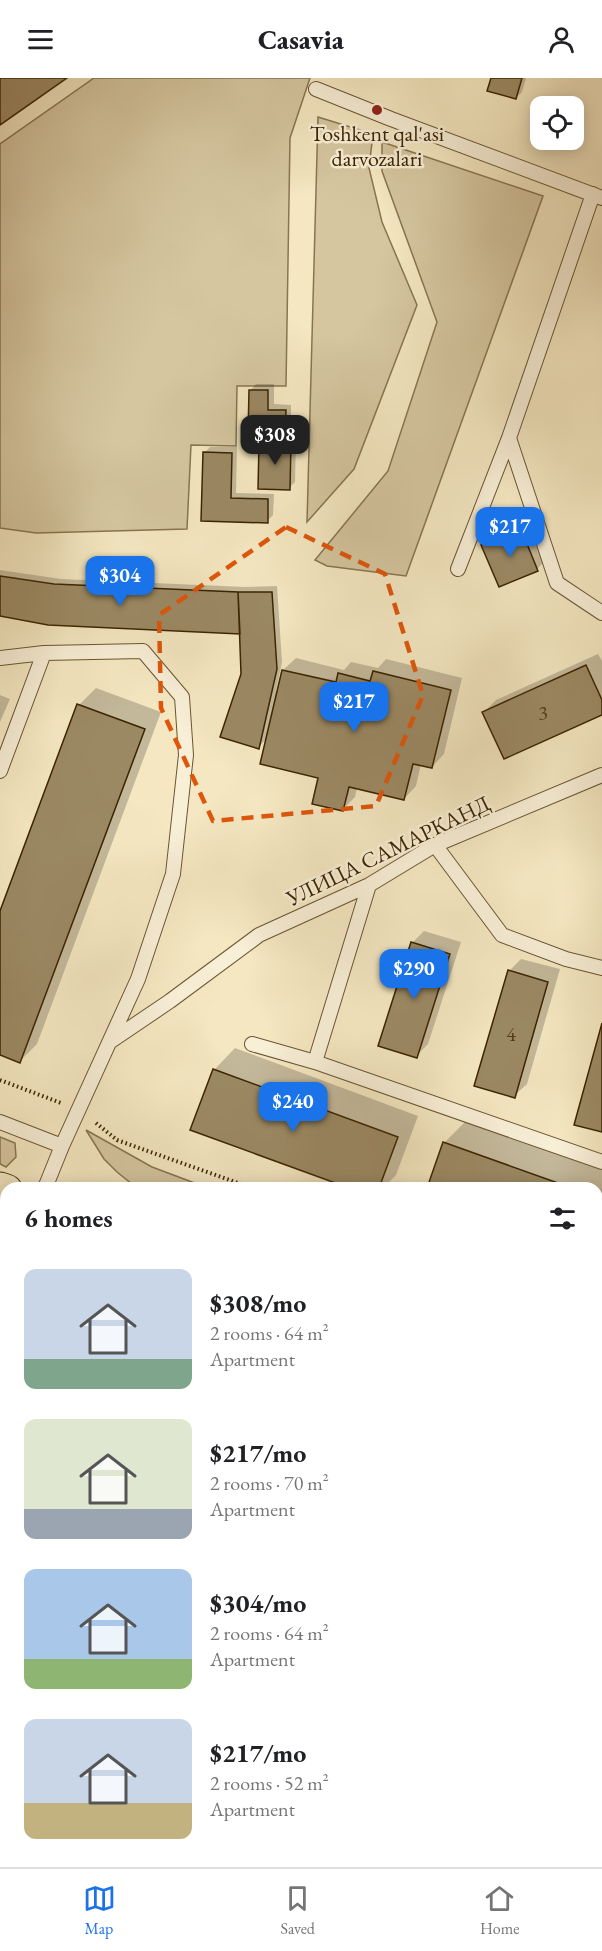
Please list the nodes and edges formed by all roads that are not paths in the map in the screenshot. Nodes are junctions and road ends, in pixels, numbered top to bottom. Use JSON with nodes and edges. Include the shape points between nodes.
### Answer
{"nodes":[{"id":1,"x":316,"y":89,"type":"dead end"},
{"id":2,"x":597,"y":196,"type":"edge"},
{"id":3,"x":509,"y":438,"type":"junction"},
{"id":4,"x":458,"y":569,"type":"dead end"},
{"id":5,"x":602,"y":613,"type":"edge"},
{"id":6,"x":44,"y":653,"type":"junction"},
{"id":7,"x":0,"y":658,"type":"edge"},
{"id":8,"x":0,"y":771,"type":"edge"},
{"id":9,"x":602,"y":775,"type":"edge"},
{"id":10,"x":435,"y":845,"type":"junction"},
{"id":11,"x":369,"y":885,"type":"junction"},
{"id":12,"x":602,"y":968,"type":"edge"},
{"id":13,"x":110,"y":1042,"type":"junction"},
{"id":14,"x":252,"y":1044,"type":"dead end"},
{"id":15,"x":315,"y":1062,"type":"junction"},
{"id":16,"x":0,"y":1122,"type":"edge"},
{"id":17,"x":62,"y":1146,"type":"junction"},
{"id":18,"x":602,"y":1162,"type":"edge"},
{"id":19,"x":47,"y":1182,"type":"edge"}],
"edges":[{"from":1,"to":2,"type":"lane"},
{"from":2,"to":3,"type":"lane"},
{"from":3,"to":4,"type":"lane"},
{"from":3,"to":5,"type":"lane","via":[[556,583]]},
{"from":6,"to":7,"type":"lane"},
{"from":6,"to":8,"type":"lane"},
{"from":6,"to":13,"type":"lane","via":[[144,651],[182,697],[186,755],[173,874],[138,979]]},
{"from":9,"to":10,"type":"lane","name":"УЛИЦА САМАРКАНД"},
{"from":10,"to":11,"type":"lane","name":"УЛИЦА САМАРКАНД"},
{"from":10,"to":12,"type":"lane","via":[[502,935]]},
{"from":11,"to":13,"type":"lane","name":"УЛИЦА САМАРКАНД","via":[[259,935]]},
{"from":11,"to":15,"type":"lane"},
{"from":13,"to":17,"type":"lane"},
{"from":14,"to":15,"type":"lane"},
{"from":15,"to":18,"type":"lane"},
{"from":16,"to":17,"type":"lane"},
{"from":17,"to":19,"type":"lane"}]}
